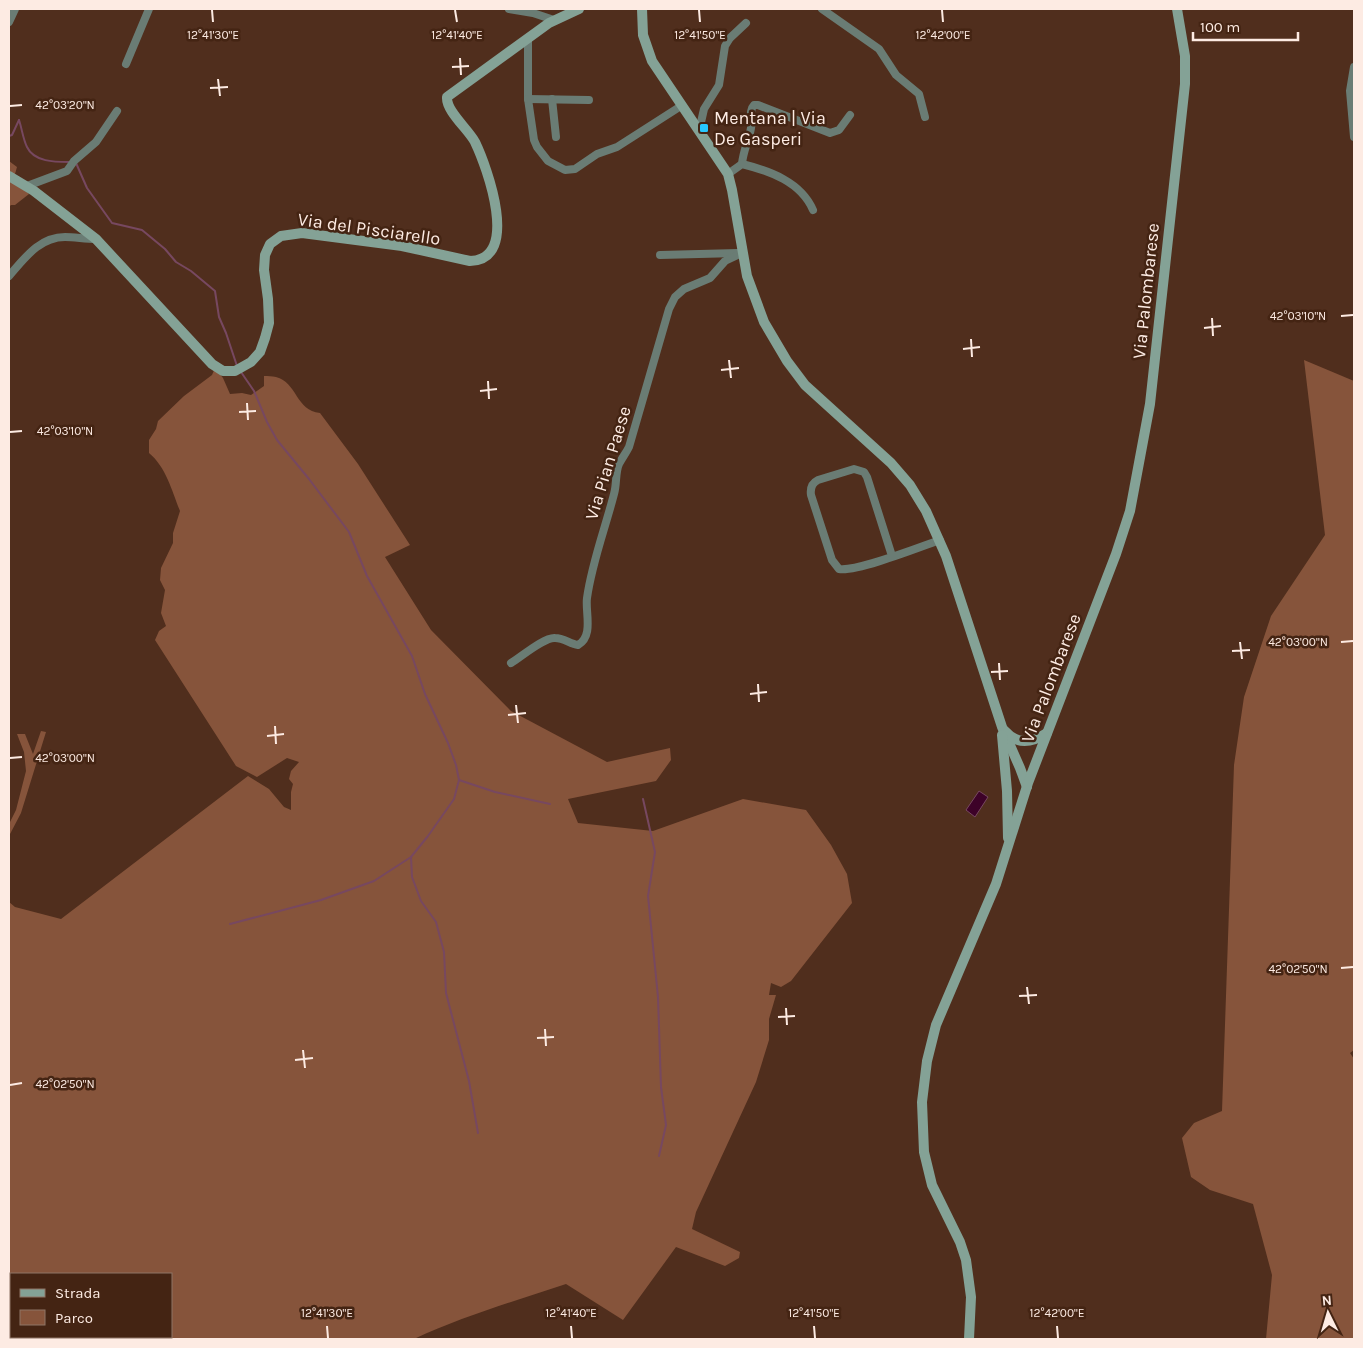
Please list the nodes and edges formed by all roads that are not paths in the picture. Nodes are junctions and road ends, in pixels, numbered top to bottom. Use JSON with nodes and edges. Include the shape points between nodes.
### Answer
{"nodes":[{"id":1,"x":15,"y":9,"type":"edge"},
{"id":2,"x":149,"y":9,"type":"edge"},
{"id":3,"x":509,"y":9,"type":"edge"},
{"id":4,"x":579,"y":9,"type":"edge"},
{"id":5,"x":642,"y":9,"type":"edge"},
{"id":6,"x":822,"y":9,"type":"edge"},
{"id":7,"x":1177,"y":9,"type":"edge"},
{"id":8,"x":554,"y":20,"type":"junction"},
{"id":9,"x":9,"y":22,"type":"edge"},
{"id":10,"x":746,"y":23,"type":"dead end"},
{"id":11,"x":528,"y":39,"type":"junction"},
{"id":12,"x":126,"y":64,"type":"dead end"},
{"id":13,"x":1354,"y":67,"type":"edge"},
{"id":14,"x":528,"y":99,"type":"junction"},
{"id":15,"x":552,"y":99,"type":"junction"},
{"id":16,"x":589,"y":100,"type":"dead end"},
{"id":17,"x":681,"y":106,"type":"junction"},
{"id":18,"x":117,"y":111,"type":"dead end"},
{"id":19,"x":850,"y":115,"type":"dead end"},
{"id":20,"x":926,"y":117,"type":"dead end"},
{"id":21,"x":699,"y":131,"type":"junction"},
{"id":22,"x":556,"y":137,"type":"dead end"},
{"id":23,"x":1354,"y":137,"type":"edge"},
{"id":24,"x":742,"y":164,"type":"junction"},
{"id":25,"x":728,"y":174,"type":"junction"},
{"id":26,"x":9,"y":176,"type":"edge"},
{"id":27,"x":27,"y":186,"type":"junction"},
{"id":28,"x":813,"y":210,"type":"dead end"},
{"id":29,"x":96,"y":239,"type":"junction"},
{"id":30,"x":742,"y":253,"type":"junction"},
{"id":31,"x":660,"y":255,"type":"dead end"},
{"id":32,"x":9,"y":276,"type":"edge"},
{"id":33,"x":940,"y":540,"type":"junction"},
{"id":34,"x":892,"y":556,"type":"junction"},
{"id":35,"x":511,"y":663,"type":"dead end"},
{"id":36,"x":1002,"y":727,"type":"junction"},
{"id":37,"x":1047,"y":733,"type":"junction"},
{"id":38,"x":1004,"y":749,"type":"junction"},
{"id":39,"x":1027,"y":788,"type":"junction"},
{"id":40,"x":1008,"y":847,"type":"junction"},
{"id":41,"x":969,"y":1339,"type":"edge"}],
"edges":[{"from":1,"to":9,"type":"street"},
{"from":2,"to":12,"type":"street"},
{"from":3,"to":8,"type":"street"},
{"from":4,"to":8,"type":"street","name":"Via del Pisciarello"},
{"from":5,"to":17,"type":"street","via":[[647,51]]},
{"from":6,"to":20,"type":"street","via":[[879,49],[896,75],[919,94]]},
{"from":7,"to":37,"type":"street","name":"Via Palombarese","via":[[1185,56],[1185,84],[1150,404],[1139,468],[1120,542]]},
{"from":8,"to":11,"type":"street","name":"Via del Pisciarello"},
{"from":10,"to":21,"type":"street","via":[[725,46],[719,85],[704,109]]},
{"from":11,"to":14,"type":"street"},
{"from":11,"to":29,"type":"street","name":"Via del Pisciarello","via":[[446,99],[474,141],[498,216],[495,243],[489,255],[481,260],[470,261],[414,248],[305,234],[279,237],[268,246],[264,259],[269,306],[266,334],[258,354],[240,368],[223,371],[212,364]]},
{"from":13,"to":23,"type":"street","via":[[1350,89]]},
{"from":14,"to":15,"type":"street"},
{"from":14,"to":17,"type":"street","via":[[537,147],[550,163],[568,170],[620,145]]},
{"from":15,"to":16,"type":"street"},
{"from":15,"to":22,"type":"street"},
{"from":17,"to":21,"type":"street"},
{"from":18,"to":27,"type":"street","via":[[96,142],[67,171]]},
{"from":19,"to":24,"type":"street","via":[[839,130],[830,133],[754,105],[750,109],[751,130]]},
{"from":21,"to":25,"type":"street"},
{"from":24,"to":25,"type":"street"},
{"from":24,"to":28,"type":"street","via":[[780,177],[804,194]]},
{"from":25,"to":30,"type":"street"},
{"from":26,"to":27,"type":"street","name":"Via del Pisciarello"},
{"from":27,"to":29,"type":"street","name":"Via del Pisciarello"},
{"from":29,"to":32,"type":"street","via":[[64,237],[48,240],[32,250]]},
{"from":30,"to":31,"type":"street"},
{"from":30,"to":33,"type":"street","via":[[759,312],[787,361],[811,392],[896,468],[922,505]]},
{"from":30,"to":35,"type":"street","name":"Via Pian Paese","via":[[725,261],[710,278],[684,289],[670,306],[629,447],[618,467],[591,578],[585,638],[578,645],[550,638]]},
{"from":33,"to":34,"type":"street"},
{"from":33,"to":36,"type":"street"},
{"from":34,"to":34,"type":"street","via":[[848,570],[836,567],[811,494],[814,483],[854,470],[864,472]]},
{"from":36,"to":37,"type":"street","via":[[1021,742]]},
{"from":36,"to":38,"type":"street"},
{"from":36,"to":39,"type":"street"},
{"from":37,"to":39,"type":"street","name":"Via Palombarese"},
{"from":38,"to":39,"type":"street","via":[[1014,773]]},
{"from":38,"to":40,"type":"street"},
{"from":39,"to":40,"type":"street","name":"Via Palombarese"},
{"from":40,"to":41,"type":"street","name":"Via Palombarese","via":[[936,1025],[922,1096],[922,1139],[928,1175],[962,1247],[968,1269]]}]}
